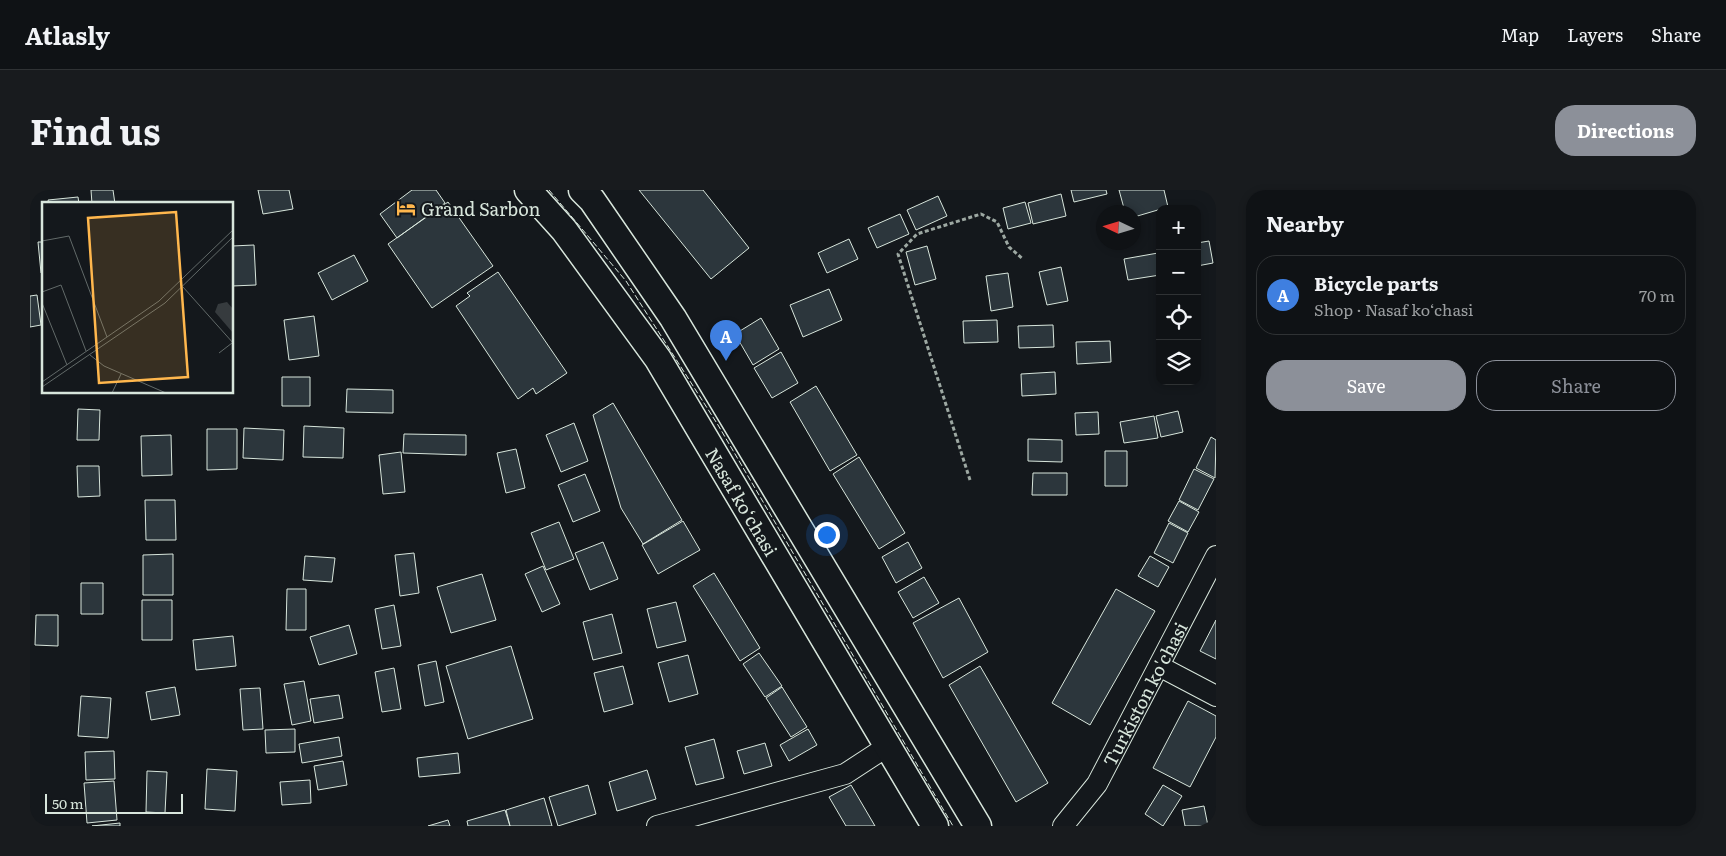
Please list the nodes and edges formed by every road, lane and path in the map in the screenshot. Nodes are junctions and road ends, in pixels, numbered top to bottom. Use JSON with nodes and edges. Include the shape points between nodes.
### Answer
{"nodes":[{"id":1,"x":528,"y":190,"type":"edge"},
{"id":2,"x":582,"y":190,"type":"edge"},
{"id":3,"x":1023,"y":258,"type":"dead end"},
{"id":4,"x":970,"y":480,"type":"dead end"},
{"id":5,"x":1216,"y":556,"type":"edge"},
{"id":6,"x":1159,"y":666,"type":"junction"},
{"id":7,"x":1216,"y":696,"type":"edge"},
{"id":8,"x":888,"y":746,"type":"junction"},
{"id":9,"x":657,"y":826,"type":"edge"},
{"id":10,"x":935,"y":826,"type":"edge"},
{"id":11,"x":978,"y":826,"type":"edge"},
{"id":12,"x":1063,"y":826,"type":"edge"}],
"edges":[{"from":1,"to":8,"type":"main road","name":"Nasaf ko‘chasi","via":[[564,230],[658,359]]},
{"from":2,"to":11,"type":"main road","name":"Nasaf ko‘chasi","via":[[673,318]]},
{"from":3,"to":4,"type":"path","via":[[1009,246],[996,222],[981,214],[918,234],[898,254]]},
{"from":5,"to":6,"type":"street","name":"Turkiston ko'chasi"},
{"from":6,"to":7,"type":"street"},
{"from":6,"to":12,"type":"street","name":"Turkiston ko'chasi","via":[[1097,784]]},
{"from":8,"to":9,"type":"street","via":[[846,774]]},
{"from":8,"to":10,"type":"main road","name":"Nasaf ko‘chasi"}]}
